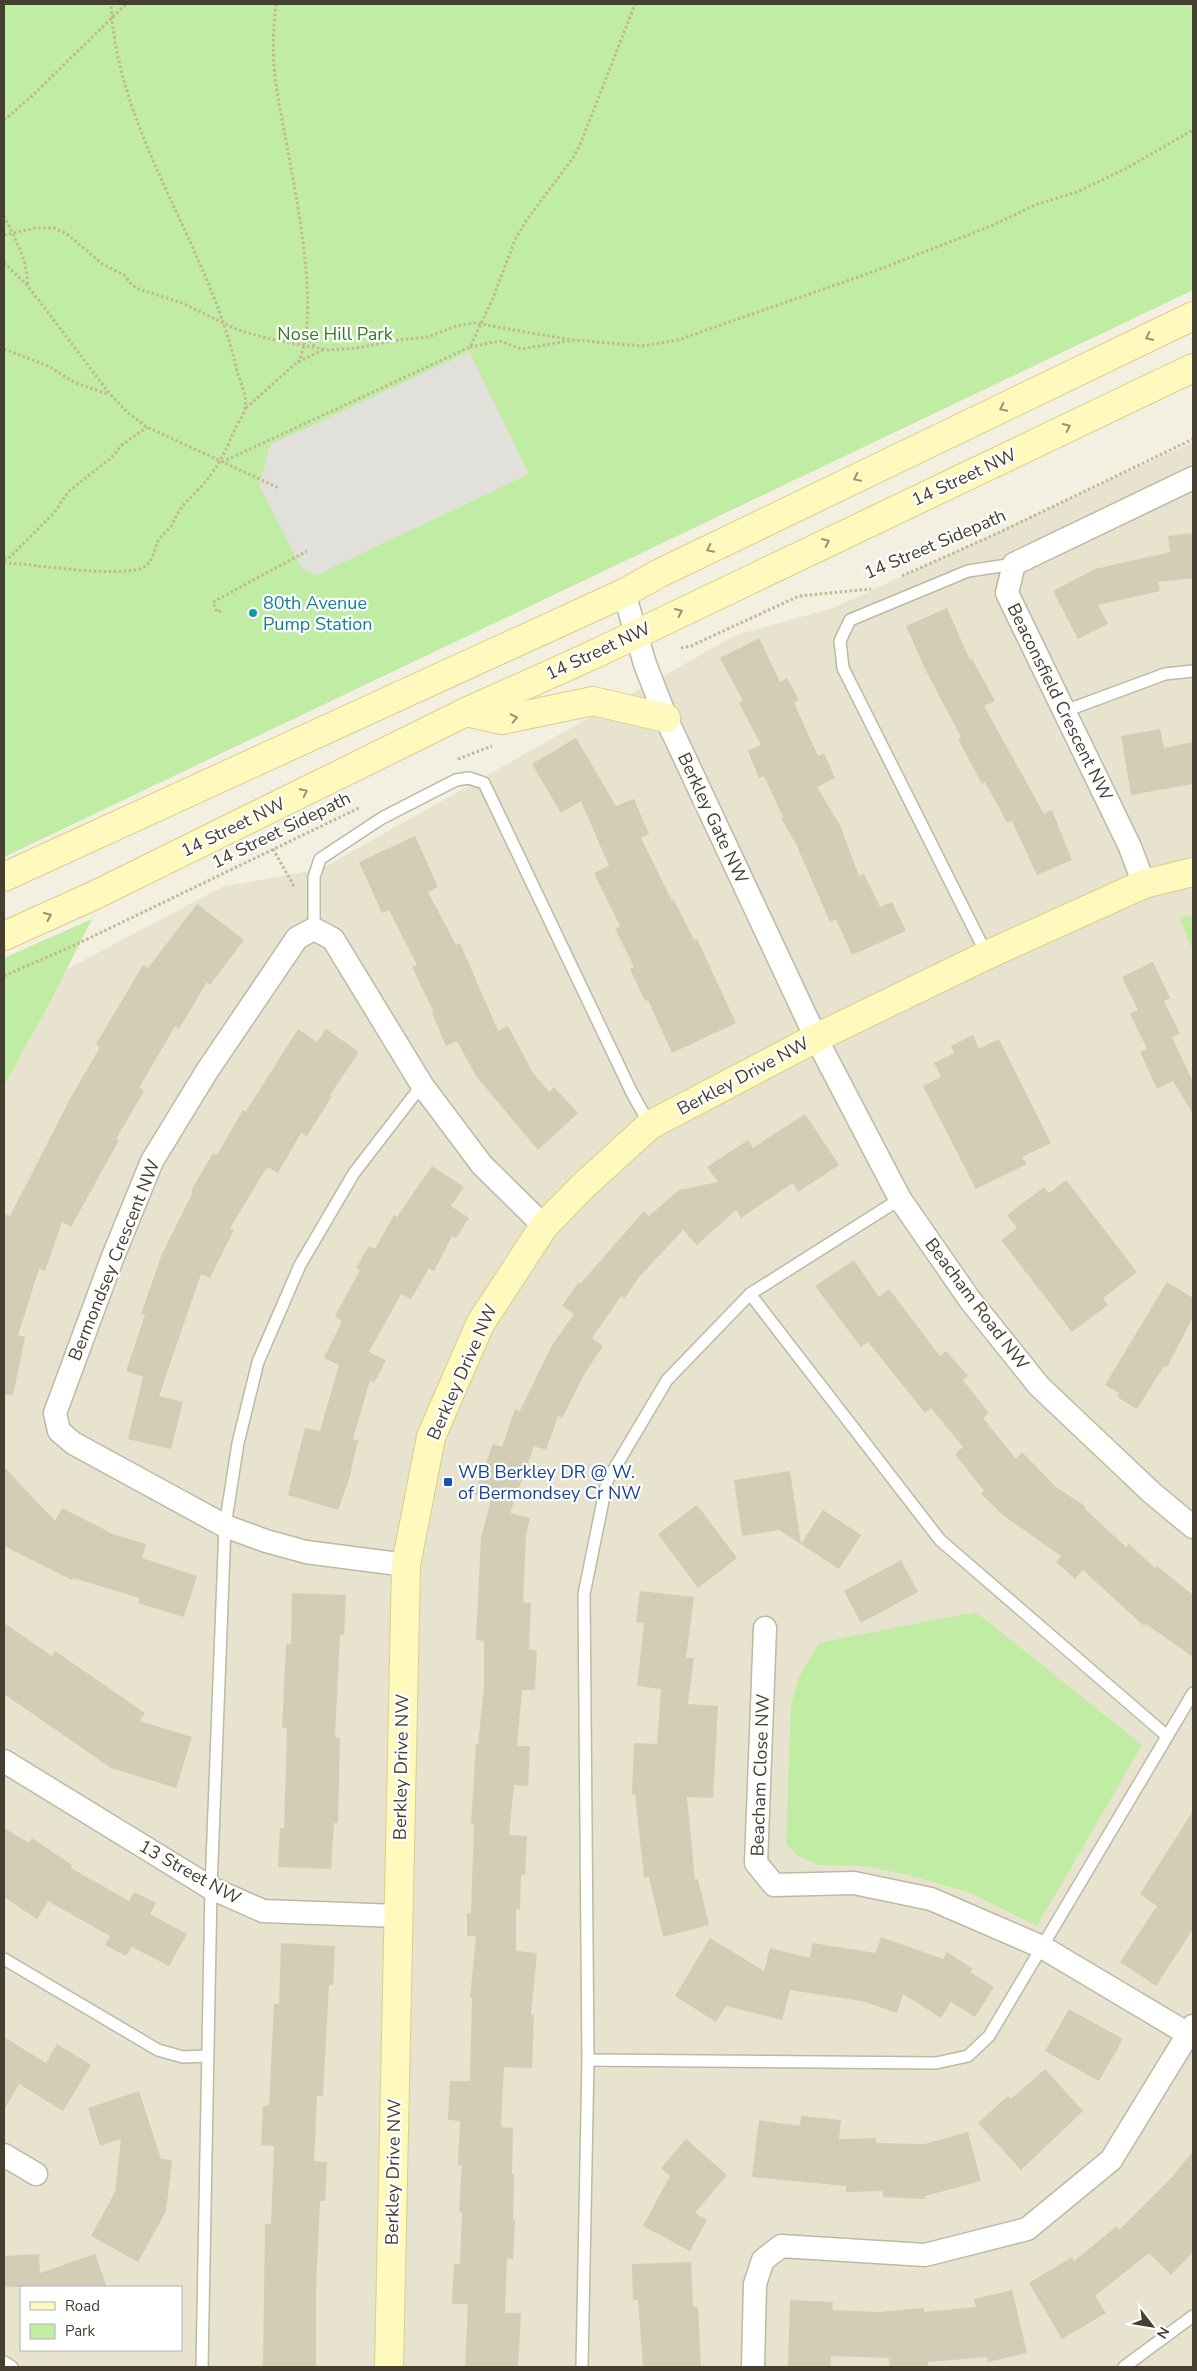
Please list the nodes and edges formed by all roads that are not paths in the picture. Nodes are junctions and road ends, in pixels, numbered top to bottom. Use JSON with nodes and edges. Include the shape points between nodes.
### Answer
{"nodes":[{"id":1,"x":1193,"y":316,"type":"edge"},
{"id":2,"x":1193,"y":368,"type":"edge"},
{"id":3,"x":1193,"y":478,"type":"edge"},
{"id":4,"x":1014,"y":564,"type":"junction"},
{"id":5,"x":624,"y":593,"type":"junction"},
{"id":6,"x":635,"y":634,"type":"junction"},
{"id":7,"x":1193,"y":671,"type":"edge"},
{"id":8,"x":1065,"y":711,"type":"junction"},
{"id":9,"x":466,"y":712,"type":"junction"},
{"id":10,"x":666,"y":718,"type":"junction"},
{"id":11,"x":1193,"y":872,"type":"edge"},
{"id":12,"x":4,"y":877,"type":"edge"},
{"id":13,"x":1144,"y":884,"type":"junction"},
{"id":14,"x":314,"y":929,"type":"junction"},
{"id":15,"x":4,"y":936,"type":"edge"},
{"id":16,"x":987,"y":955,"type":"junction"},
{"id":17,"x":816,"y":1038,"type":"junction"},
{"id":18,"x":422,"y":1085,"type":"junction"},
{"id":19,"x":650,"y":1125,"type":"junction"},
{"id":20,"x":900,"y":1199,"type":"junction"},
{"id":21,"x":544,"y":1226,"type":"junction"},
{"id":22,"x":750,"y":1294,"type":"junction"},
{"id":23,"x":225,"y":1526,"type":"junction"},
{"id":24,"x":1193,"y":1527,"type":"edge"},
{"id":25,"x":406,"y":1565,"type":"junction"},
{"id":26,"x":764,"y":1628,"type":"dead end"},
{"id":27,"x":1193,"y":1693,"type":"edge"},
{"id":28,"x":1166,"y":1736,"type":"junction"},
{"id":29,"x":4,"y":1761,"type":"edge"},
{"id":30,"x":211,"y":1888,"type":"junction"},
{"id":31,"x":398,"y":1916,"type":"junction"},
{"id":32,"x":1042,"y":1946,"type":"junction"},
{"id":33,"x":4,"y":1959,"type":"edge"},
{"id":34,"x":1191,"y":2030,"type":"edge"},
{"id":35,"x":207,"y":2056,"type":"junction"},
{"id":36,"x":588,"y":2060,"type":"junction"},
{"id":37,"x":4,"y":2155,"type":"edge"},
{"id":38,"x":36,"y":2174,"type":"dead end"},
{"id":39,"x":1193,"y":2316,"type":"edge"},
{"id":40,"x":4,"y":2362,"type":"edge"},
{"id":41,"x":12,"y":2367,"type":"edge"},
{"id":42,"x":202,"y":2367,"type":"edge"},
{"id":43,"x":389,"y":2367,"type":"edge"},
{"id":44,"x":582,"y":2367,"type":"edge"},
{"id":45,"x":753,"y":2367,"type":"edge"},
{"id":46,"x":1124,"y":2367,"type":"edge"}],
"edges":[{"from":1,"to":5,"type":"main road","one_way":true},
{"from":6,"to":2,"type":"main road","name":"14 Street NW","one_way":true},
{"from":3,"to":4,"type":"street"},
{"from":4,"to":8,"type":"street","name":"Beaconsfield Crescent NW","via":[[1007,593]]},
{"from":4,"to":16,"type":"lane","via":[[968,571],[850,620],[840,642],[843,668]]},
{"from":5,"to":6,"type":"street","name":"Berkley Gate NW"},
{"from":5,"to":12,"type":"main road"},
{"from":6,"to":9,"type":"main road","name":"14 Street NW"},
{"from":6,"to":10,"type":"street","name":"Berkley Gate NW"},
{"from":7,"to":8,"type":"lane","via":[[1166,674]]},
{"from":8,"to":13,"type":"street","name":"Beaconsfield Crescent NW","via":[[1130,847]]},
{"from":9,"to":10,"type":"main road","one_way":true,"via":[[502,720],[593,701]]},
{"from":15,"to":9,"type":"main road","name":"14 Street NW","one_way":true,"via":[[95,895]]},
{"from":10,"to":17,"type":"street","name":"Berkley Gate NW"},
{"from":11,"to":13,"type":"main road","name":"Berkley Drive NW"},
{"from":13,"to":16,"type":"main road","name":"Berkley Drive NW"},
{"from":14,"to":18,"type":"street","via":[[333,939]]},
{"from":14,"to":19,"type":"lane","via":[[314,877],[320,859],[382,818],[456,780],[470,778],[484,783]]},
{"from":14,"to":23,"type":"street","name":"Bermondsey Crescent NW","via":[[297,938],[207,1071],[152,1161],[55,1413],[59,1431],[73,1443]]},
{"from":16,"to":17,"type":"main road","name":"Berkley Drive NW"},
{"from":17,"to":19,"type":"main road","name":"Berkley Drive NW"},
{"from":17,"to":20,"type":"street","name":"Beacham Road NW"},
{"from":18,"to":21,"type":"street","via":[[482,1165]]},
{"from":18,"to":23,"type":"lane","via":[[354,1173],[300,1265],[258,1362],[238,1444]]},
{"from":19,"to":21,"type":"main road","name":"Berkley Drive NW"},
{"from":20,"to":22,"type":"lane"},
{"from":20,"to":24,"type":"street","name":"Beacham Road NW","via":[[970,1300],[1039,1386]]},
{"from":21,"to":25,"type":"main road","name":"Berkley Drive NW","via":[[480,1324],[431,1437]]},
{"from":22,"to":28,"type":"lane","via":[[940,1540]]},
{"from":22,"to":36,"type":"lane","via":[[668,1380],[607,1481],[584,1594]]},
{"from":23,"to":25,"type":"street","name":"Bermondsey Crescent NW","via":[[306,1552]]},
{"from":23,"to":30,"type":"lane"},
{"from":25,"to":31,"type":"main road","name":"Berkley Drive NW"},
{"from":26,"to":32,"type":"street","name":"Beacham Close NW","via":[[756,1863],[774,1885],[854,1883],[931,1899]]},
{"from":27,"to":28,"type":"lane"},
{"from":28,"to":32,"type":"lane"},
{"from":29,"to":30,"type":"street","name":"13 Street NW"},
{"from":30,"to":31,"type":"street","name":"13 Street NW","via":[[263,1911]]},
{"from":30,"to":35,"type":"lane"},
{"from":31,"to":43,"type":"main road","name":"Berkley Drive NW"},
{"from":32,"to":34,"type":"street","name":"Beacham Close NW"},
{"from":32,"to":36,"type":"lane","via":[[989,2036],[968,2056],[936,2063]]},
{"from":33,"to":35,"type":"lane","via":[[158,2050],[184,2057]]},
{"from":34,"to":45,"type":"street","via":[[1112,2160],[1027,2229],[926,2255],[781,2246],[763,2260],[755,2284]]},
{"from":35,"to":42,"type":"lane"},
{"from":36,"to":44,"type":"lane"},
{"from":37,"to":38,"type":"street"},
{"from":39,"to":46,"type":"lane"},
{"from":40,"to":41,"type":"lane"}]}
